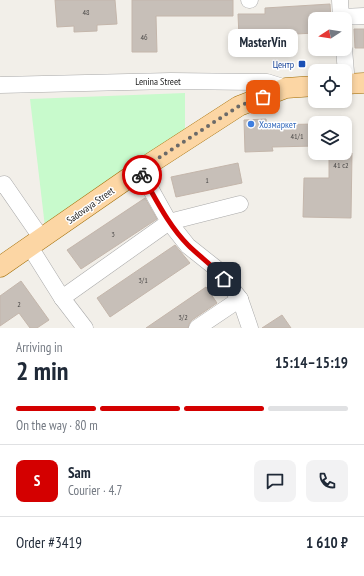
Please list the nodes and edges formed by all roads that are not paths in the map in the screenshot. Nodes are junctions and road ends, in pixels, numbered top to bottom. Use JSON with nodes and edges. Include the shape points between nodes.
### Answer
{"nodes":[{"id":1,"x":340,"y":0,"type":"edge"},
{"id":2,"x":341,"y":12,"type":"edge"},
{"id":3,"x":364,"y":16,"type":"edge"},
{"id":4,"x":352,"y":17,"type":"edge"},
{"id":5,"x":0,"y":85,"type":"edge"},
{"id":6,"x":308,"y":86,"type":"edge"},
{"id":7,"x":286,"y":88,"type":"junction"},
{"id":8,"x":140,"y":170,"type":"junction"},
{"id":9,"x":0,"y":185,"type":"edge"},
{"id":10,"x":240,"y":204,"type":"dead end"},
{"id":11,"x":169,"y":222,"type":"junction"},
{"id":12,"x":36,"y":243,"type":"junction"},
{"id":13,"x":0,"y":267,"type":"edge"},
{"id":14,"x":62,"y":298,"type":"junction"},
{"id":15,"x":240,"y":299,"type":"junction"},
{"id":16,"x":84,"y":328,"type":"edge"},
{"id":17,"x":197,"y":328,"type":"edge"},
{"id":18,"x":250,"y":328,"type":"edge"}],
"edges":[{"from":1,"to":2,"type":"street"},
{"from":3,"to":4,"type":"street"},
{"from":5,"to":7,"type":"street","name":"Lenina Street","via":[[171,81],[267,82]]},
{"from":6,"to":7,"type":"main road","name":"Lenina Street"},
{"from":7,"to":8,"type":"main road","name":"Sadovaya Street","via":[[239,106]]},
{"from":8,"to":11,"type":"street"},
{"from":8,"to":12,"type":"main road","name":"Sadovaya Street"},
{"from":9,"to":12,"type":"street","via":[[4,184]]},
{"from":10,"to":11,"type":"street"},
{"from":11,"to":14,"type":"street"},
{"from":11,"to":15,"type":"street","via":[[188,246],[217,269]]},
{"from":12,"to":13,"type":"main road","name":"Sadovaya Street"},
{"from":12,"to":14,"type":"street"},
{"from":14,"to":16,"type":"street"},
{"from":15,"to":17,"type":"street"},
{"from":15,"to":18,"type":"street"}]}
